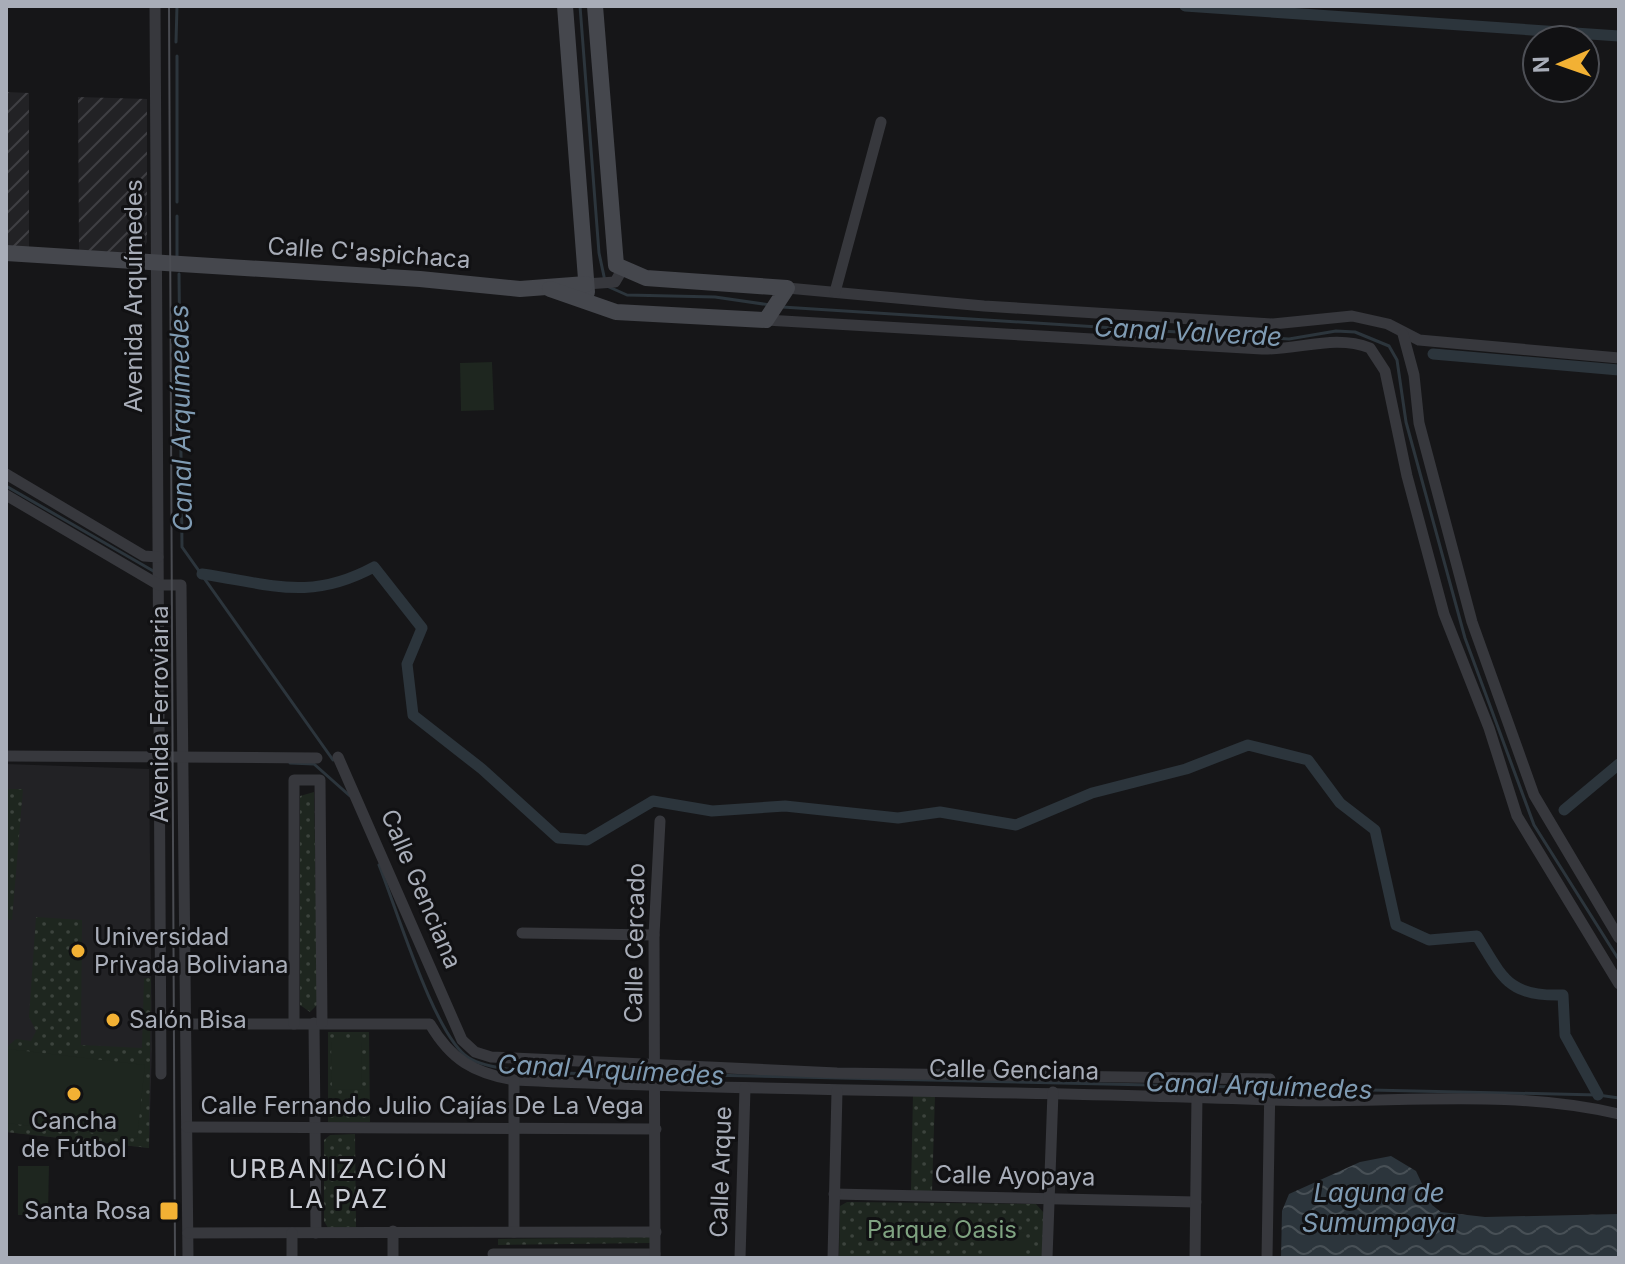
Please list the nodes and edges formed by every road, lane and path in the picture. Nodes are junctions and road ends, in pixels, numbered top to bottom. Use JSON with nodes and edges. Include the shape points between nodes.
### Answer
{"nodes":[{"id":1,"x":155,"y":6,"type":"edge"},
{"id":2,"x":565,"y":6,"type":"edge"},
{"id":3,"x":595,"y":6,"type":"edge"},
{"id":4,"x":881,"y":122,"type":"dead end"},
{"id":5,"x":6,"y":253,"type":"edge"},
{"id":6,"x":155,"y":265,"type":"junction"},
{"id":7,"x":619,"y":276,"type":"junction"},
{"id":8,"x":592,"y":284,"type":"junction"},
{"id":9,"x":550,"y":289,"type":"junction"},
{"id":10,"x":835,"y":292,"type":"junction"},
{"id":11,"x":589,"y":303,"type":"junction"},
{"id":12,"x":776,"y":305,"type":"junction"},
{"id":13,"x":1403,"y":334,"type":"junction"},
{"id":14,"x":1619,"y":358,"type":"edge"},
{"id":15,"x":6,"y":474,"type":"edge"},
{"id":16,"x":6,"y":495,"type":"edge"},
{"id":17,"x":158,"y":557,"type":"junction"},
{"id":18,"x":159,"y":585,"type":"junction"},
{"id":19,"x":6,"y":756,"type":"edge"},
{"id":20,"x":180,"y":756,"type":"junction"},
{"id":21,"x":160,"y":757,"type":"junction"},
{"id":22,"x":338,"y":757,"type":"dead end"},
{"id":23,"x":317,"y":758,"type":"dead end"},
{"id":24,"x":660,"y":821,"type":"dead end"},
{"id":25,"x":522,"y":933,"type":"dead end"},
{"id":26,"x":654,"y":935,"type":"junction"},
{"id":27,"x":1619,"y":938,"type":"edge"},
{"id":28,"x":1619,"y":984,"type":"edge"},
{"id":29,"x":318,"y":1023,"type":"junction"},
{"id":30,"x":186,"y":1024,"type":"junction"},
{"id":31,"x":294,"y":1024,"type":"junction"},
{"id":32,"x":161,"y":1074,"type":"dead end"},
{"id":33,"x":656,"y":1076,"type":"junction"},
{"id":34,"x":514,"y":1080,"type":"junction"},
{"id":35,"x":745,"y":1088,"type":"junction"},
{"id":36,"x":1270,"y":1090,"type":"junction"},
{"id":37,"x":837,"y":1091,"type":"junction"},
{"id":38,"x":1053,"y":1092,"type":"junction"},
{"id":39,"x":1197,"y":1095,"type":"junction"},
{"id":40,"x":1619,"y":1114,"type":"edge"},
{"id":41,"x":315,"y":1126,"type":"junction"},
{"id":42,"x":187,"y":1127,"type":"junction"},
{"id":43,"x":514,"y":1127,"type":"junction"},
{"id":44,"x":656,"y":1129,"type":"junction"},
{"id":45,"x":834,"y":1194,"type":"junction"},
{"id":46,"x":1049,"y":1199,"type":"junction"},
{"id":47,"x":1196,"y":1202,"type":"junction"},
{"id":48,"x":393,"y":1231,"type":"junction"},
{"id":49,"x":493,"y":1231,"type":"junction"},
{"id":50,"x":514,"y":1232,"type":"junction"},
{"id":51,"x":656,"y":1232,"type":"junction"},
{"id":52,"x":188,"y":1233,"type":"junction"},
{"id":53,"x":292,"y":1233,"type":"junction"},
{"id":54,"x":316,"y":1233,"type":"junction"},
{"id":55,"x":493,"y":1256,"type":"edge"},
{"id":56,"x":655,"y":1256,"type":"edge"},
{"id":57,"x":188,"y":1258,"type":"edge"},
{"id":58,"x":292,"y":1258,"type":"edge"},
{"id":59,"x":393,"y":1258,"type":"edge"},
{"id":60,"x":740,"y":1258,"type":"edge"},
{"id":61,"x":833,"y":1258,"type":"edge"},
{"id":62,"x":1047,"y":1258,"type":"edge"},
{"id":63,"x":1195,"y":1258,"type":"edge"},
{"id":64,"x":1267,"y":1258,"type":"edge"}],
"edges":[{"from":1,"to":6,"type":"street","name":"Avenida Arquímedes"},
{"from":2,"to":8,"type":"street"},
{"from":3,"to":7,"type":"street","via":[[613,256]]},
{"from":4,"to":10,"type":"street"},
{"from":5,"to":6,"type":"street","name":"Calle C'aspichaca"},
{"from":6,"to":9,"type":"street","name":"Calle C'aspichaca"},
{"from":6,"to":17,"type":"street","name":"Avenida Arquímedes"},
{"from":7,"to":8,"type":"street"},
{"from":7,"to":12,"type":"street"},
{"from":8,"to":9,"type":"street","name":"Calle C'aspichaca"},
{"from":8,"to":11,"type":"street"},
{"from":9,"to":11,"type":"street","name":"Calle C'aspichaca"},
{"from":10,"to":12,"type":"street"},
{"from":10,"to":13,"type":"street","via":[[1273,324],[1352,316],[1377,320]]},
{"from":11,"to":12,"type":"street","name":"Calle C'aspichaca","via":[[616,312]]},
{"from":12,"to":28,"type":"street","via":[[1282,349],[1342,340],[1370,348],[1380,359],[1444,614],[1517,816]]},
{"from":13,"to":14,"type":"street","via":[[1447,344]]},
{"from":13,"to":27,"type":"street","via":[[1419,423],[1472,622],[1534,795]]},
{"from":15,"to":17,"type":"street","via":[[144,556]]},
{"from":16,"to":18,"type":"street"},
{"from":17,"to":18,"type":"street","name":"Avenida Arquímedes"},
{"from":18,"to":20,"type":"street","name":"Avenida Ferroviaria","via":[[181,585]]},
{"from":18,"to":21,"type":"street","name":"Avenida Ferroviaria"},
{"from":19,"to":21,"type":"street"},
{"from":20,"to":21,"type":"street"},
{"from":20,"to":23,"type":"street"},
{"from":20,"to":30,"type":"street","name":"Avenida Ferroviaria"},
{"from":21,"to":32,"type":"street","name":"Avenida Ferroviaria"},
{"from":22,"to":33,"type":"street","name":"Calle Genciana","via":[[462,1040],[491,1057]]},
{"from":24,"to":26,"type":"street","name":"Calle Cercado"},
{"from":25,"to":26,"type":"street"},
{"from":26,"to":33,"type":"street","name":"Calle Cercado"},
{"from":29,"to":31,"type":"street"},
{"from":29,"to":31,"type":"street","via":[[320,780],[294,780]]},
{"from":29,"to":34,"type":"street","name":"Calle Genciana","via":[[430,1024],[471,1070]]},
{"from":29,"to":41,"type":"street"},
{"from":30,"to":31,"type":"street"},
{"from":30,"to":42,"type":"street","name":"Avenida Ferroviaria"},
{"from":33,"to":34,"type":"street","name":"Calle Genciana"},
{"from":33,"to":35,"type":"street","name":"Calle Genciana"},
{"from":33,"to":36,"type":"street","name":"Calle Genciana","via":[[968,1076]]},
{"from":33,"to":44,"type":"street","name":"Calle Cercado"},
{"from":34,"to":43,"type":"street"},
{"from":35,"to":37,"type":"street","name":"Calle Genciana"},
{"from":35,"to":60,"type":"street","name":"Calle Arque"},
{"from":36,"to":39,"type":"street","name":"Calle Genciana"},
{"from":36,"to":40,"type":"street","name":"Calle Genciana","via":[[1591,1107]]},
{"from":36,"to":64,"type":"street"},
{"from":37,"to":38,"type":"street","name":"Calle Genciana"},
{"from":37,"to":45,"type":"street"},
{"from":38,"to":39,"type":"street","name":"Calle Genciana"},
{"from":38,"to":46,"type":"street"},
{"from":39,"to":47,"type":"street"},
{"from":41,"to":42,"type":"street","name":"Calle Fernando Julio Cajías De La Vega"},
{"from":41,"to":43,"type":"street","name":"Calle Fernando Julio Cajías De La Vega"},
{"from":41,"to":54,"type":"street"},
{"from":42,"to":52,"type":"street","name":"Avenida Ferroviaria"},
{"from":43,"to":44,"type":"street","name":"Calle Fernando Julio Cajías De La Vega"},
{"from":43,"to":50,"type":"street"},
{"from":44,"to":51,"type":"street","name":"Calle Cercado"},
{"from":45,"to":46,"type":"street","name":"Calle Ayopaya"},
{"from":45,"to":61,"type":"street"},
{"from":46,"to":47,"type":"street","name":"Calle Ayopaya"},
{"from":46,"to":62,"type":"street"},
{"from":47,"to":63,"type":"street"},
{"from":48,"to":49,"type":"street"},
{"from":48,"to":54,"type":"street"},
{"from":48,"to":59,"type":"street"},
{"from":49,"to":50,"type":"street"},
{"from":49,"to":55,"type":"street"},
{"from":50,"to":51,"type":"street"},
{"from":51,"to":56,"type":"street","name":"Calle Cercado"},
{"from":52,"to":53,"type":"street"},
{"from":52,"to":57,"type":"street","name":"Avenida Ferroviaria"},
{"from":53,"to":54,"type":"street"},
{"from":53,"to":58,"type":"street"},
{"from":55,"to":56,"type":"street"}]}
